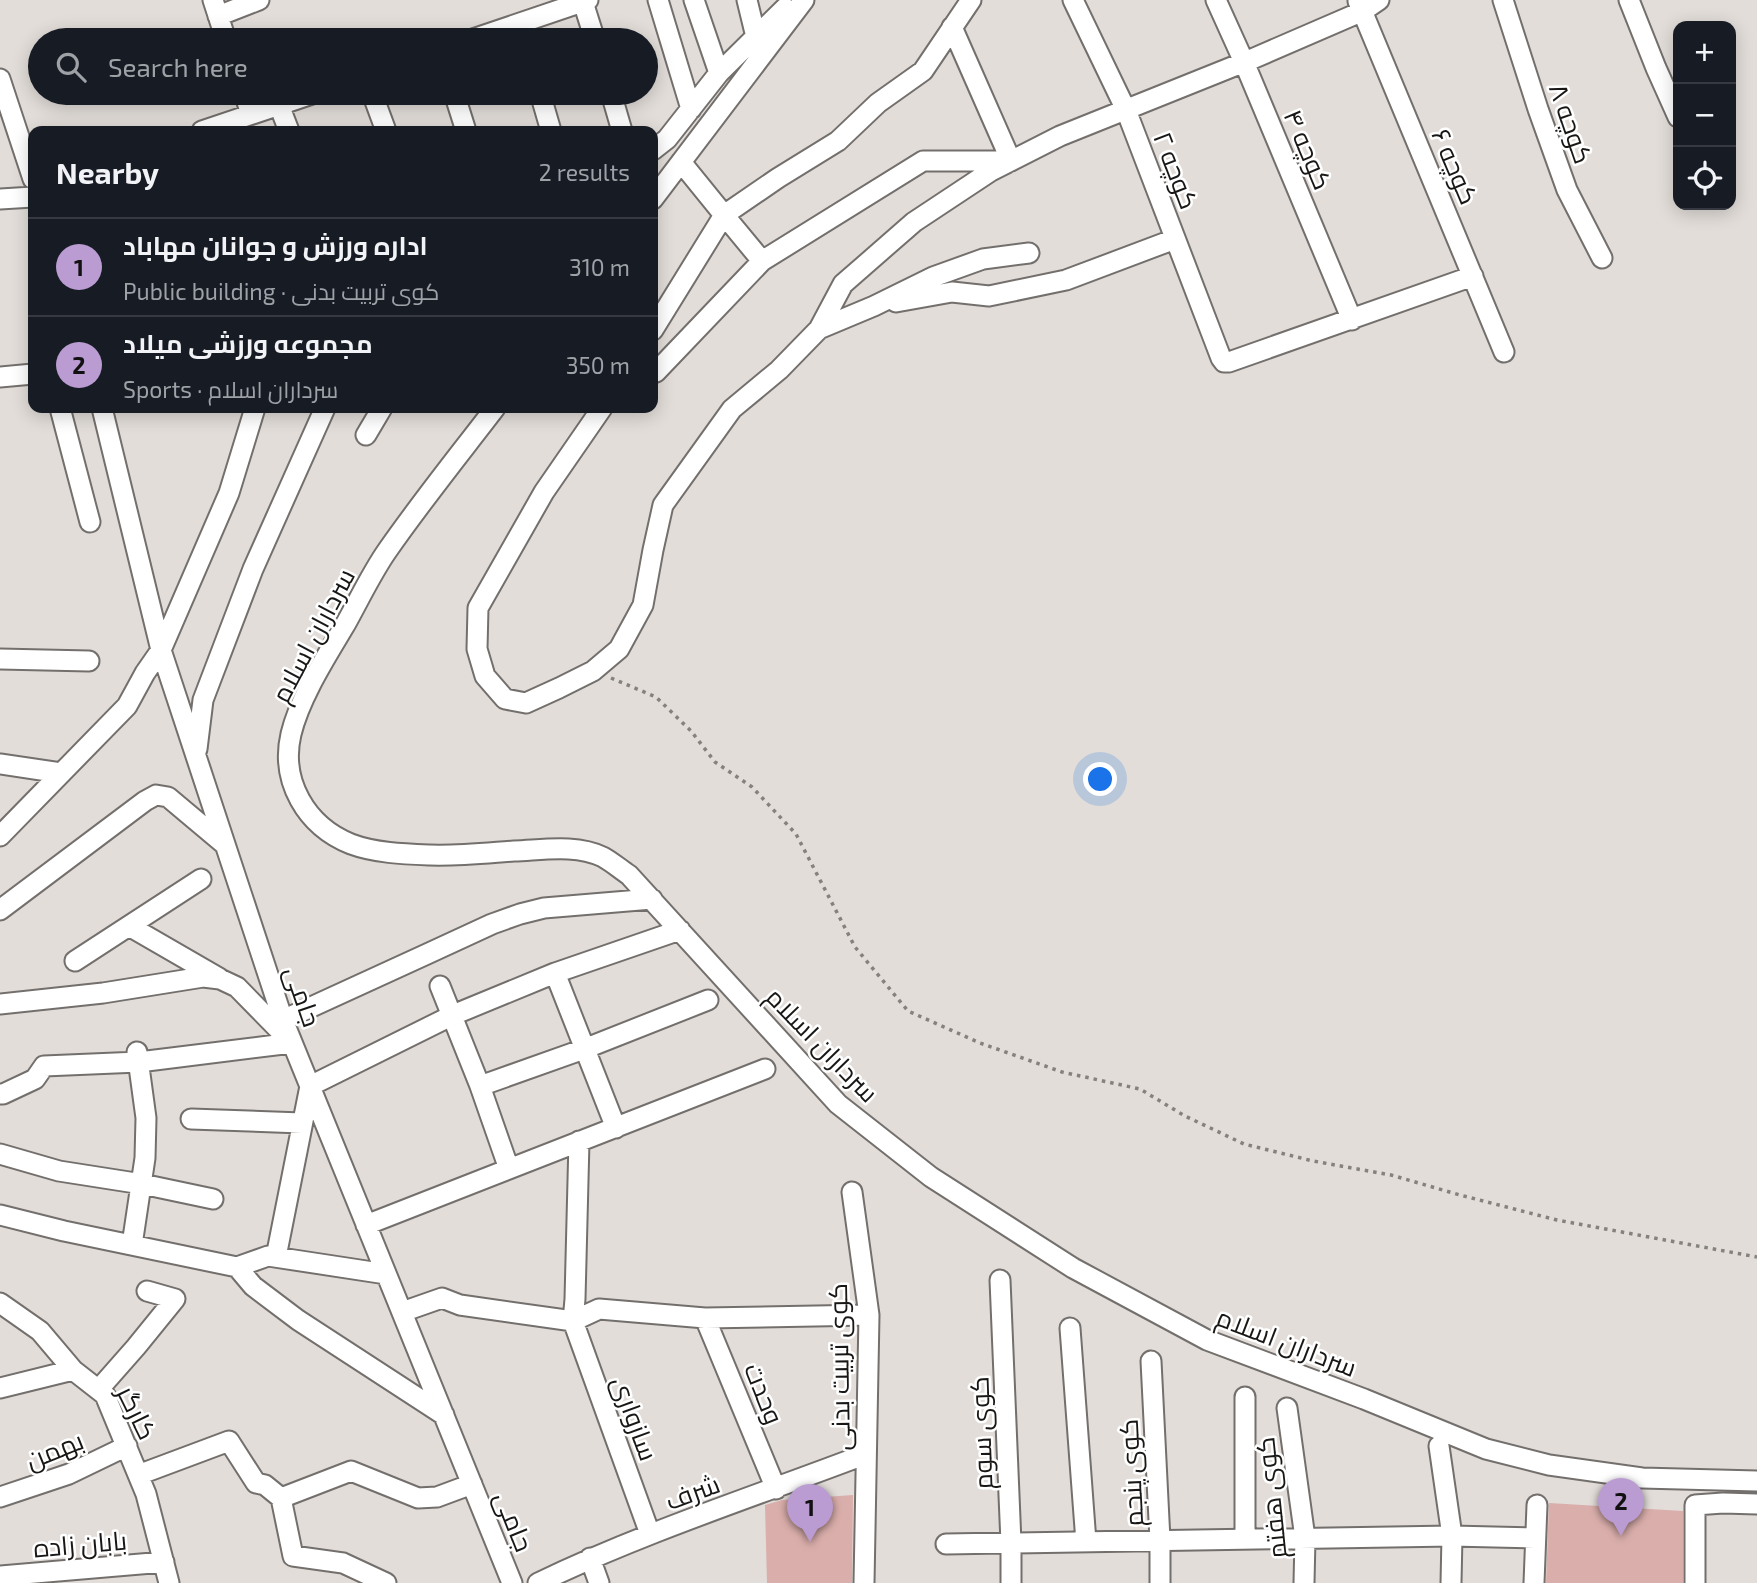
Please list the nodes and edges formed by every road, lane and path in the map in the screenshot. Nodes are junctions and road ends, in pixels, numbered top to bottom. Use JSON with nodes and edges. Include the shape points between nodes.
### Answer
{"nodes":[{"id":1,"x":259,"y":0,"type":"edge"},
{"id":2,"x":658,"y":0,"type":"edge"},
{"id":3,"x":694,"y":0,"type":"edge"},
{"id":4,"x":747,"y":0,"type":"edge"},
{"id":5,"x":793,"y":0,"type":"edge"},
{"id":6,"x":804,"y":0,"type":"edge"},
{"id":7,"x":971,"y":0,"type":"edge"},
{"id":8,"x":1073,"y":0,"type":"edge"},
{"id":9,"x":1216,"y":0,"type":"edge"},
{"id":10,"x":1503,"y":0,"type":"edge"},
{"id":11,"x":1629,"y":0,"type":"edge"},
{"id":12,"x":584,"y":1,"type":"edge"},
{"id":13,"x":1367,"y":4,"type":"edge"},
{"id":14,"x":215,"y":8,"type":"edge"},
{"id":15,"x":952,"y":27,"type":"junction"},
{"id":16,"x":222,"y":28,"type":"edge"},
{"id":17,"x":530,"y":28,"type":"edge"},
{"id":18,"x":592,"y":28,"type":"edge"},
{"id":19,"x":756,"y":37,"type":"junction"},
{"id":20,"x":1244,"y":62,"type":"junction"},
{"id":21,"x":719,"y":73,"type":"junction"},
{"id":22,"x":0,"y":79,"type":"edge"},
{"id":23,"x":248,"y":105,"type":"edge"},
{"id":24,"x":279,"y":105,"type":"joint"},
{"id":25,"x":376,"y":105,"type":"edge"},
{"id":26,"x":458,"y":105,"type":"edge"},
{"id":27,"x":543,"y":105,"type":"edge"},
{"id":28,"x":614,"y":105,"type":"edge"},
{"id":29,"x":1673,"y":106,"type":"edge"},
{"id":30,"x":691,"y":109,"type":"junction"},
{"id":31,"x":1126,"y":110,"type":"junction"},
{"id":32,"x":251,"y":114,"type":"junction"},
{"id":33,"x":216,"y":126,"type":"edge"},
{"id":34,"x":287,"y":126,"type":"edge"},
{"id":35,"x":384,"y":126,"type":"edge"},
{"id":36,"x":464,"y":126,"type":"edge"},
{"id":37,"x":550,"y":126,"type":"edge"},
{"id":38,"x":621,"y":126,"type":"edge"},
{"id":39,"x":658,"y":146,"type":"edge"},
{"id":40,"x":1011,"y":161,"type":"junction"},
{"id":41,"x":681,"y":162,"type":"junction"},
{"id":42,"x":28,"y":163,"type":"edge"},
{"id":43,"x":658,"y":192,"type":"edge"},
{"id":44,"x":28,"y":197,"type":"edge"},
{"id":45,"x":0,"y":199,"type":"edge"},
{"id":46,"x":724,"y":215,"type":"junction"},
{"id":47,"x":1175,"y":239,"type":"junction"},
{"id":48,"x":1028,"y":253,"type":"dead end"},
{"id":49,"x":1602,"y":258,"type":"dead end"},
{"id":50,"x":762,"y":261,"type":"junction"},
{"id":51,"x":1473,"y":276,"type":"junction"},
{"id":52,"x":874,"y":306,"type":"junction"},
{"id":53,"x":1352,"y":320,"type":"junction"},
{"id":54,"x":658,"y":322,"type":"edge"},
{"id":55,"x":819,"y":329,"type":"junction"},
{"id":56,"x":1504,"y":352,"type":"dead end"},
{"id":57,"x":658,"y":370,"type":"edge"},
{"id":58,"x":28,"y":374,"type":"edge"},
{"id":59,"x":0,"y":377,"type":"edge"},
{"id":60,"x":61,"y":413,"type":"edge"},
{"id":61,"x":103,"y":413,"type":"edge"},
{"id":62,"x":253,"y":413,"type":"edge"},
{"id":63,"x":323,"y":413,"type":"edge"},
{"id":64,"x":379,"y":413,"type":"edge"},
{"id":65,"x":491,"y":413,"type":"edge"},
{"id":66,"x":599,"y":413,"type":"edge"},
{"id":67,"x":366,"y":435,"type":"dead end"},
{"id":68,"x":90,"y":522,"type":"dead end"},
{"id":69,"x":161,"y":650,"type":"junction"},
{"id":70,"x":0,"y":659,"type":"edge"},
{"id":71,"x":89,"y":661,"type":"dead end"},
{"id":72,"x":593,"y":671,"type":"junction"},
{"id":73,"x":196,"y":757,"type":"junction"},
{"id":74,"x":0,"y":764,"type":"edge"},
{"id":75,"x":61,"y":773,"type":"junction"},
{"id":76,"x":0,"y":836,"type":"edge"},
{"id":77,"x":225,"y":845,"type":"junction"},
{"id":78,"x":201,"y":879,"type":"dead end"},
{"id":79,"x":652,"y":899,"type":"junction"},
{"id":80,"x":0,"y":910,"type":"edge"},
{"id":81,"x":129,"y":926,"type":"junction"},
{"id":82,"x":680,"y":930,"type":"junction"},
{"id":83,"x":75,"y":961,"type":"dead end"},
{"id":84,"x":555,"y":973,"type":"junction"},
{"id":85,"x":220,"y":979,"type":"junction"},
{"id":86,"x":440,"y":985,"type":"dead end"},
{"id":87,"x":708,"y":1000,"type":"dead end"},
{"id":88,"x":0,"y":1004,"type":"edge"},
{"id":89,"x":453,"y":1015,"type":"junction"},
{"id":90,"x":283,"y":1020,"type":"junction"},
{"id":91,"x":292,"y":1043,"type":"junction"},
{"id":92,"x":584,"y":1049,"type":"junction"},
{"id":93,"x":138,"y":1057,"type":"junction"},
{"id":94,"x":765,"y":1069,"type":"dead end"},
{"id":95,"x":310,"y":1086,"type":"junction"},
{"id":96,"x":480,"y":1086,"type":"junction"},
{"id":97,"x":0,"y":1094,"type":"edge"},
{"id":98,"x":191,"y":1119,"type":"dead end"},
{"id":99,"x":302,"y":1123,"type":"junction"},
{"id":100,"x":616,"y":1128,"type":"junction"},
{"id":101,"x":579,"y":1141,"type":"junction"},
{"id":102,"x":0,"y":1154,"type":"edge"},
{"id":103,"x":509,"y":1169,"type":"junction"},
{"id":104,"x":142,"y":1184,"type":"junction"},
{"id":105,"x":852,"y":1192,"type":"dead end"},
{"id":106,"x":213,"y":1199,"type":"dead end"},
{"id":107,"x":0,"y":1215,"type":"edge"},
{"id":108,"x":366,"y":1225,"type":"junction"},
{"id":109,"x":132,"y":1245,"type":"junction"},
{"id":110,"x":276,"y":1257,"type":"junction"},
{"id":111,"x":1757,"y":1257,"type":"edge"},
{"id":112,"x":237,"y":1267,"type":"junction"},
{"id":113,"x":386,"y":1274,"type":"junction"},
{"id":114,"x":1000,"y":1280,"type":"dead end"},
{"id":115,"x":146,"y":1291,"type":"dead end"},
{"id":116,"x":0,"y":1303,"type":"edge"},
{"id":117,"x":402,"y":1312,"type":"junction"},
{"id":118,"x":869,"y":1315,"type":"junction"},
{"id":119,"x":705,"y":1318,"type":"junction"},
{"id":120,"x":572,"y":1321,"type":"junction"},
{"id":121,"x":1070,"y":1328,"type":"dead end"},
{"id":122,"x":1151,"y":1361,"type":"dead end"},
{"id":123,"x":73,"y":1370,"type":"junction"},
{"id":124,"x":0,"y":1388,"type":"edge"},
{"id":125,"x":99,"y":1389,"type":"junction"},
{"id":126,"x":1245,"y":1397,"type":"dead end"},
{"id":127,"x":1287,"y":1408,"type":"dead end"},
{"id":128,"x":444,"y":1415,"type":"junction"},
{"id":129,"x":127,"y":1446,"type":"junction"},
{"id":130,"x":1439,"y":1446,"type":"dead end"},
{"id":131,"x":866,"y":1454,"type":"junction"},
{"id":132,"x":138,"y":1475,"type":"junction"},
{"id":133,"x":1757,"y":1481,"type":"edge"},
{"id":134,"x":472,"y":1484,"type":"junction"},
{"id":135,"x":776,"y":1489,"type":"junction"},
{"id":136,"x":0,"y":1497,"type":"edge"},
{"id":137,"x":281,"y":1499,"type":"junction"},
{"id":138,"x":1757,"y":1504,"type":"edge"},
{"id":139,"x":1537,"y":1505,"type":"dead end"},
{"id":140,"x":650,"y":1534,"type":"junction"},
{"id":141,"x":1451,"y":1536,"type":"junction"},
{"id":142,"x":1305,"y":1538,"type":"junction"},
{"id":143,"x":1535,"y":1538,"type":"junction"},
{"id":144,"x":1245,"y":1539,"type":"junction"},
{"id":145,"x":1160,"y":1541,"type":"junction"},
{"id":146,"x":1086,"y":1542,"type":"junction"},
{"id":147,"x":1011,"y":1543,"type":"junction"},
{"id":148,"x":946,"y":1544,"type":"dead end"},
{"id":149,"x":590,"y":1558,"type":"junction"},
{"id":150,"x":164,"y":1562,"type":"junction"},
{"id":151,"x":0,"y":1576,"type":"edge"},
{"id":152,"x":169,"y":1583,"type":"edge"},
{"id":153,"x":386,"y":1583,"type":"edge"},
{"id":154,"x":512,"y":1583,"type":"edge"},
{"id":155,"x":538,"y":1583,"type":"edge"},
{"id":156,"x":599,"y":1583,"type":"edge"},
{"id":157,"x":864,"y":1583,"type":"edge"},
{"id":158,"x":1010,"y":1583,"type":"edge"},
{"id":159,"x":1160,"y":1583,"type":"edge"},
{"id":160,"x":1304,"y":1583,"type":"edge"},
{"id":161,"x":1451,"y":1583,"type":"edge"},
{"id":162,"x":1534,"y":1583,"type":"edge"},
{"id":163,"x":1695,"y":1583,"type":"edge"}],
"edges":[{"from":1,"to":14,"type":"street"},
{"from":2,"to":30,"type":"street"},
{"from":3,"to":21,"type":"street"},
{"from":4,"to":19,"type":"street"},
{"from":5,"to":19,"type":"street"},
{"from":6,"to":41,"type":"street"},
{"from":7,"to":15,"type":"street"},
{"from":8,"to":31,"type":"street","name":"کوچه ۲"},
{"from":9,"to":20,"type":"street","name":"کوچه ۴"},
{"from":10,"to":49,"type":"street","name":"کوچه ۸","via":[[1567,190]]},
{"from":11,"to":29,"type":"street"},
{"from":12,"to":17,"type":"street"},
{"from":12,"to":18,"type":"street"},
{"from":13,"to":20,"type":"street"},
{"from":13,"to":51,"type":"street","name":"کوچه ۶"},
{"from":14,"to":16,"type":"street"},
{"from":15,"to":40,"type":"street"},
{"from":15,"to":46,"type":"street","via":[[923,71],[878,103],[838,142]]},
{"from":19,"to":21,"type":"street"},
{"from":20,"to":31,"type":"street"},
{"from":20,"to":53,"type":"street","name":"کوچه ۴"},
{"from":21,"to":30,"type":"street"},
{"from":22,"to":42,"type":"street"},
{"from":23,"to":32,"type":"street"},
{"from":24,"to":32,"type":"street"},
{"from":24,"to":34,"type":"street"},
{"from":25,"to":35,"type":"street"},
{"from":26,"to":36,"type":"street"},
{"from":27,"to":37,"type":"street"},
{"from":28,"to":38,"type":"street"},
{"from":30,"to":39,"type":"street"},
{"from":31,"to":40,"type":"street"},
{"from":31,"to":47,"type":"street","name":"کوچه ۲"},
{"from":32,"to":33,"type":"street"},
{"from":40,"to":50,"type":"street","via":[[923,161]]},
{"from":40,"to":55,"type":"street","via":[[914,222],[868,261],[843,284]]},
{"from":41,"to":43,"type":"street"},
{"from":41,"to":46,"type":"street"},
{"from":44,"to":45,"type":"street"},
{"from":46,"to":50,"type":"street"},
{"from":46,"to":54,"type":"street"},
{"from":47,"to":52,"type":"street","via":[[1066,280],[989,296],[952,292]]},
{"from":47,"to":53,"type":"street","name":"کوچه ۲","via":[[1224,362]]},
{"from":48,"to":52,"type":"street","via":[[983,259]]},
{"from":50,"to":57,"type":"street"},
{"from":51,"to":53,"type":"street"},
{"from":51,"to":56,"type":"street","name":"کوچه ۶"},
{"from":52,"to":55,"type":"street"},
{"from":55,"to":72,"type":"street","via":[[733,409],[663,505],[643,605],[619,649]]},
{"from":58,"to":59,"type":"street"},
{"from":60,"to":68,"type":"street"},
{"from":61,"to":69,"type":"street","name":"جامی"},
{"from":62,"to":69,"type":"street","via":[[229,493]]},
{"from":63,"to":73,"type":"street","via":[[253,569],[203,700]]},
{"from":64,"to":67,"type":"street"},
{"from":65,"to":79,"type":"street","name":"سرداران اسلام","via":[[386,553],[315,676],[291,735],[290,777],[296,794],[318,824],[352,844],[430,855],[572,849],[601,857],[629,875]]},
{"from":66,"to":72,"type":"street","via":[[544,492],[478,608],[477,649],[485,676],[505,699],[526,703]]},
{"from":69,"to":73,"type":"street","name":"جامی"},
{"from":69,"to":75,"type":"street","via":[[127,706]]},
{"from":70,"to":71,"type":"street"},
{"from":72,"to":111,"type":"path","via":[[656,696],[715,762],[752,787],[796,834],[855,947],[908,1011],[1062,1072],[1140,1090],[1244,1144],[1391,1175],[1558,1220]]},
{"from":73,"to":77,"type":"street","name":"جامی"},
{"from":74,"to":75,"type":"street"},
{"from":75,"to":76,"type":"street"},
{"from":77,"to":80,"type":"street","via":[[167,797],[156,795]]},
{"from":77,"to":90,"type":"street","name":"جامی"},
{"from":78,"to":81,"type":"street"},
{"from":79,"to":82,"type":"street","name":"سرداران اسلام"},
{"from":79,"to":90,"type":"street","via":[[520,914]]},
{"from":81,"to":83,"type":"street"},
{"from":81,"to":85,"type":"street"},
{"from":82,"to":84,"type":"street"},
{"from":82,"to":133,"type":"street","name":"سرداران اسلام","via":[[838,1104],[920,1169],[1073,1268],[1207,1340],[1486,1449],[1549,1465],[1643,1478]]},
{"from":84,"to":89,"type":"street"},
{"from":84,"to":92,"type":"street"},
{"from":85,"to":88,"type":"street","via":[[203,977]]},
{"from":85,"to":91,"type":"street","via":[[237,987]]},
{"from":86,"to":89,"type":"street"},
{"from":87,"to":92,"type":"street"},
{"from":89,"to":95,"type":"street"},
{"from":89,"to":96,"type":"street"},
{"from":90,"to":91,"type":"street","name":"جامی"},
{"from":91,"to":93,"type":"street"},
{"from":91,"to":95,"type":"street","name":"جامی"},
{"from":92,"to":96,"type":"street"},
{"from":92,"to":100,"type":"street"},
{"from":93,"to":97,"type":"street","via":[[44,1066],[35,1079]]},
{"from":93,"to":104,"type":"street","via":[[146,1118]]},
{"from":94,"to":100,"type":"street"},
{"from":95,"to":99,"type":"street"},
{"from":95,"to":108,"type":"street","name":"جامی"},
{"from":96,"to":103,"type":"street"},
{"from":98,"to":99,"type":"street"},
{"from":99,"to":110,"type":"street"},
{"from":100,"to":101,"type":"street"},
{"from":101,"to":103,"type":"street"},
{"from":101,"to":120,"type":"street"},
{"from":102,"to":104,"type":"street","via":[[59,1171]]},
{"from":103,"to":108,"type":"street"},
{"from":104,"to":106,"type":"street"},
{"from":104,"to":109,"type":"street"},
{"from":105,"to":118,"type":"street","name":"کوی تربیت بدنی"},
{"from":107,"to":109,"type":"street"},
{"from":108,"to":113,"type":"street","name":"جامی"},
{"from":109,"to":112,"type":"street"},
{"from":110,"to":112,"type":"street"},
{"from":110,"to":113,"type":"street"},
{"from":112,"to":128,"type":"street","via":[[253,1286],[298,1320]]},
{"from":113,"to":117,"type":"street","name":"جامی"},
{"from":114,"to":147,"type":"street","name":"کوی سوم"},
{"from":115,"to":125,"type":"street","via":[[175,1299]]},
{"from":116,"to":123,"type":"street","name":"کارگر","via":[[40,1331]]},
{"from":117,"to":120,"type":"street","via":[[442,1298],[460,1305]]},
{"from":117,"to":128,"type":"street","name":"جامی"},
{"from":118,"to":119,"type":"street"},
{"from":118,"to":131,"type":"street","name":"کوی تربیت بدنی"},
{"from":119,"to":120,"type":"street","via":[[599,1309]]},
{"from":119,"to":135,"type":"street","name":"وحدت"},
{"from":120,"to":140,"type":"street","name":"سازواری"},
{"from":121,"to":146,"type":"street"},
{"from":122,"to":145,"type":"street","name":"کوی پنجم"},
{"from":123,"to":124,"type":"street"},
{"from":123,"to":125,"type":"street","name":"کارگر"},
{"from":125,"to":129,"type":"street","name":"کارگر"},
{"from":126,"to":144,"type":"street"},
{"from":127,"to":142,"type":"street","name":"کوی هفتم"},
{"from":128,"to":134,"type":"street","name":"جامی"},
{"from":129,"to":132,"type":"street","name":"کارگر"},
{"from":129,"to":136,"type":"street","name":"بهمن","via":[[69,1474]]},
{"from":130,"to":141,"type":"street"},
{"from":131,"to":135,"type":"street","name":"شرف"},
{"from":131,"to":157,"type":"street","name":"کوی تربیت بدنی"},
{"from":132,"to":137,"type":"street","via":[[229,1441],[256,1483]]},
{"from":132,"to":150,"type":"street","name":"کارگر"},
{"from":134,"to":137,"type":"street","via":[[437,1497],[418,1498],[351,1471]]},
{"from":134,"to":154,"type":"street","name":"جامی"},
{"from":135,"to":140,"type":"street","name":"شرف"},
{"from":137,"to":153,"type":"street","via":[[293,1556],[342,1563]]},
{"from":138,"to":163,"type":"street","via":[[1695,1505]]},
{"from":139,"to":143,"type":"street"},
{"from":140,"to":149,"type":"street","name":"شرف"},
{"from":141,"to":142,"type":"street"},
{"from":141,"to":143,"type":"street"},
{"from":141,"to":161,"type":"street"},
{"from":142,"to":144,"type":"street"},
{"from":142,"to":160,"type":"street","name":"کوی هفتم"},
{"from":143,"to":162,"type":"street"},
{"from":144,"to":145,"type":"street"},
{"from":145,"to":146,"type":"street"},
{"from":145,"to":159,"type":"street","name":"کوی پنجم"},
{"from":146,"to":147,"type":"street"},
{"from":147,"to":148,"type":"street"},
{"from":147,"to":158,"type":"street","name":"کوی سوم"},
{"from":149,"to":155,"type":"street","name":"شرف"},
{"from":149,"to":156,"type":"street"},
{"from":150,"to":151,"type":"street","name":"بابان زاده"},
{"from":150,"to":152,"type":"street","name":"کارگر"}]}
